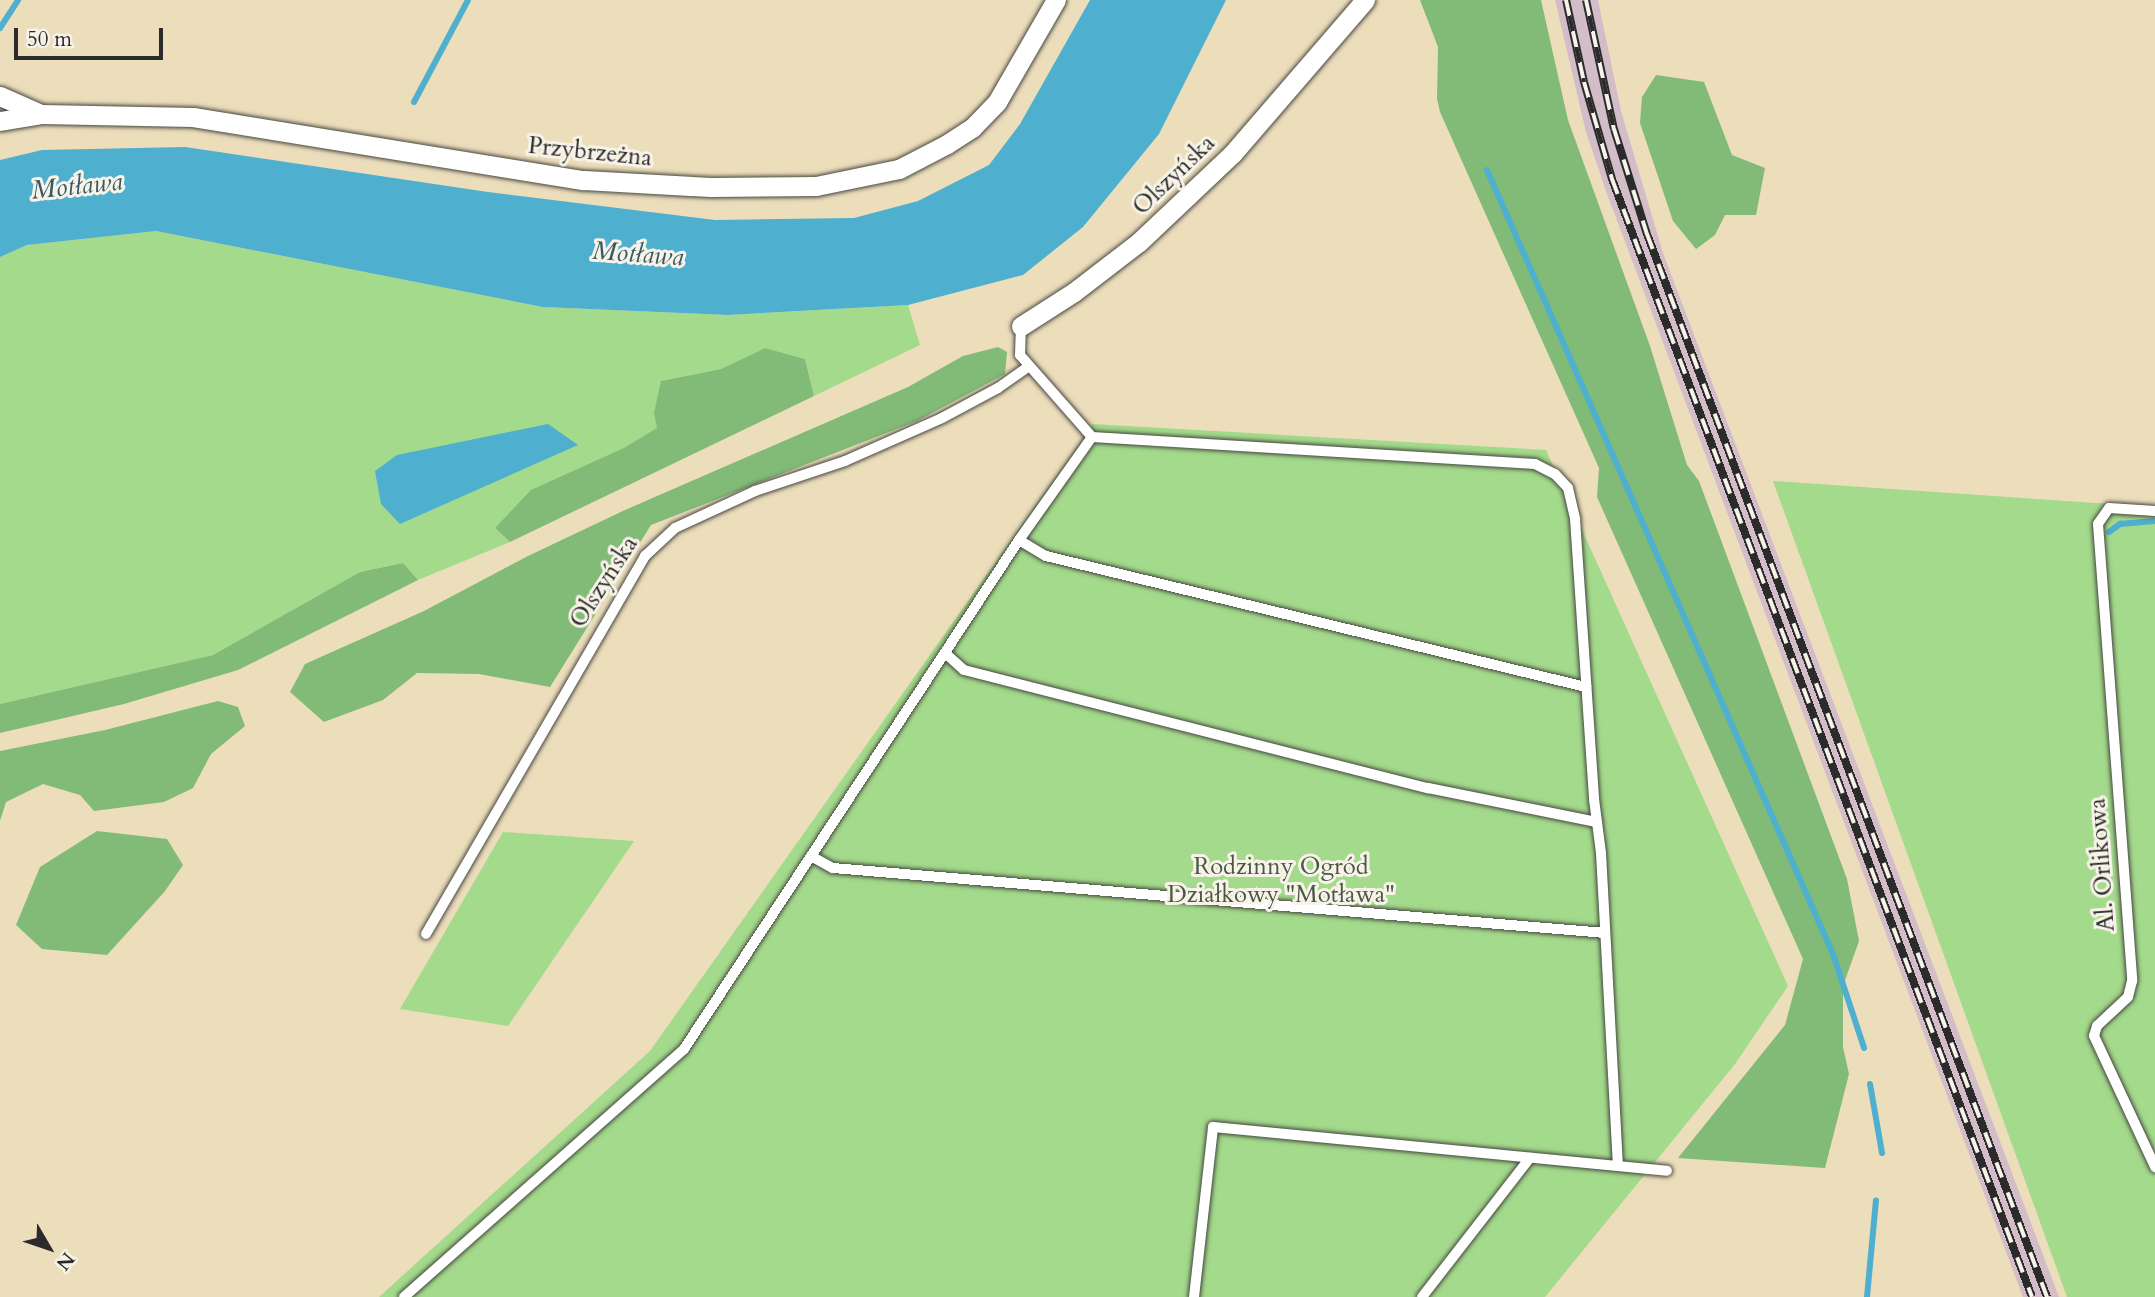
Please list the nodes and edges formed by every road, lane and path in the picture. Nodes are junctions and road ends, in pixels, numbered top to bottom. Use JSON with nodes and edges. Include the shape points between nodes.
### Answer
{"nodes":[{"id":1,"x":1056,"y":0,"type":"edge"},
{"id":2,"x":1365,"y":0,"type":"edge"},
{"id":3,"x":0,"y":96,"type":"edge"},
{"id":4,"x":41,"y":114,"type":"junction"},
{"id":5,"x":0,"y":121,"type":"edge"},
{"id":6,"x":1021,"y":326,"type":"joint"},
{"id":7,"x":1030,"y":366,"type":"junction"},
{"id":8,"x":1089,"y":435,"type":"junction"},
{"id":9,"x":2155,"y":511,"type":"edge"},
{"id":10,"x":1019,"y":541,"type":"junction"},
{"id":11,"x":945,"y":653,"type":"junction"},
{"id":12,"x":1586,"y":687,"type":"junction"},
{"id":13,"x":1597,"y":822,"type":"junction"},
{"id":14,"x":811,"y":856,"type":"junction"},
{"id":15,"x":1605,"y":933,"type":"junction"},
{"id":16,"x":426,"y":934,"type":"dead end"},
{"id":17,"x":1530,"y":1158,"type":"junction"},
{"id":18,"x":1618,"y":1166,"type":"junction"},
{"id":19,"x":2155,"y":1167,"type":"edge"},
{"id":20,"x":1667,"y":1171,"type":"dead end"},
{"id":21,"x":404,"y":1297,"type":"edge"},
{"id":22,"x":1194,"y":1297,"type":"edge"},
{"id":23,"x":1422,"y":1297,"type":"edge"}],
"edges":[{"from":1,"to":4,"type":"street","name":"Przybrzeżna","via":[[997,102],[972,128],[899,169],[816,186],[711,187],[584,180],[193,117]]},
{"from":2,"to":6,"type":"street","name":"Olszyńska","via":[[1233,153],[1149,233],[1074,292]]},
{"from":3,"to":4,"type":"street","name":"Przybrzeżna"},
{"from":4,"to":5,"type":"street","name":"Przybrzeżna"},
{"from":6,"to":7,"type":"lane","name":"Olszyńska","via":[[1020,355]]},
{"from":7,"to":8,"type":"lane","name":"Olszyńska"},
{"from":7,"to":16,"type":"lane","name":"Olszyńska","via":[[942,418],[845,461],[755,491],[675,528],[645,556]]},
{"from":8,"to":10,"type":"lane"},
{"from":8,"to":12,"type":"lane","via":[[1535,464],[1555,474],[1568,488],[1575,519]]},
{"from":9,"to":19,"type":"lane","name":"Al. Orlikowa","via":[[2109,508],[2098,531],[2132,981],[2128,997],[2097,1026],[2094,1036]]},
{"from":10,"to":11,"type":"lane"},
{"from":10,"to":12,"type":"lane","via":[[1046,556]]},
{"from":11,"to":13,"type":"lane","via":[[964,670],[1428,788]]},
{"from":11,"to":14,"type":"lane"},
{"from":12,"to":13,"type":"lane"},
{"from":13,"to":15,"type":"lane"},
{"from":14,"to":15,"type":"lane","via":[[834,868]]},
{"from":14,"to":21,"type":"lane","via":[[684,1049]]},
{"from":15,"to":18,"type":"lane"},
{"from":17,"to":18,"type":"lane"},
{"from":17,"to":22,"type":"lane","via":[[1213,1127]]},
{"from":17,"to":23,"type":"lane"},
{"from":18,"to":20,"type":"lane"}]}
